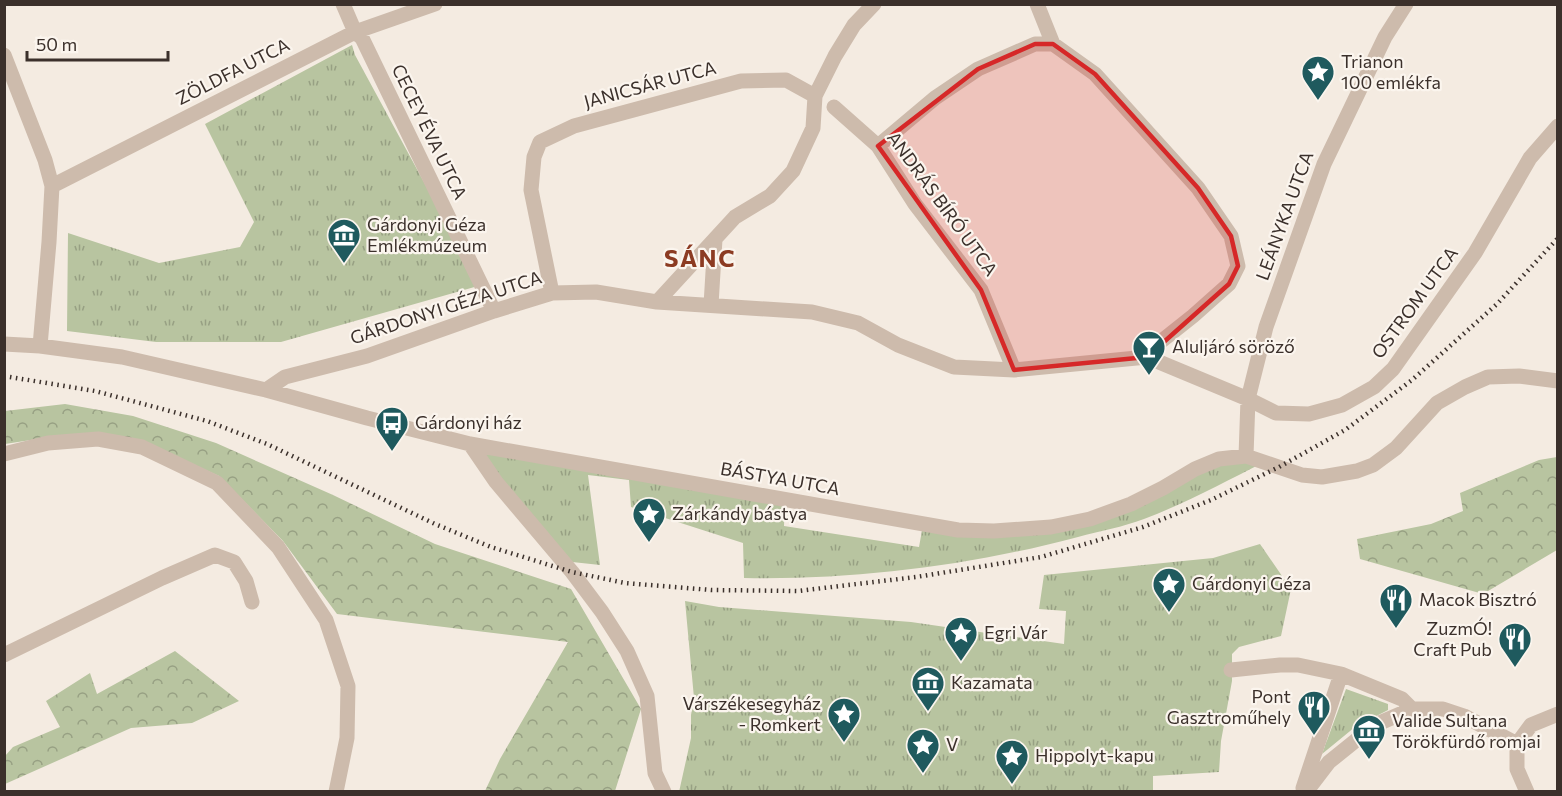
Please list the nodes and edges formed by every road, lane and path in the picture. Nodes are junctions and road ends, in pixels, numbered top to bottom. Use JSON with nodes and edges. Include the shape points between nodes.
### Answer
{"nodes":[{"id":1,"x":343,"y":4,"type":"edge"},
{"id":2,"x":435,"y":4,"type":"edge"},
{"id":3,"x":874,"y":4,"type":"edge"},
{"id":4,"x":1037,"y":4,"type":"edge"},
{"id":5,"x":1406,"y":4,"type":"edge"},
{"id":6,"x":355,"y":32,"type":"junction"},
{"id":7,"x":1053,"y":44,"type":"junction"},
{"id":8,"x":4,"y":55,"type":"edge"},
{"id":9,"x":815,"y":96,"type":"junction"},
{"id":10,"x":834,"y":107,"type":"dead end"},
{"id":11,"x":1557,"y":126,"type":"edge"},
{"id":12,"x":878,"y":146,"type":"junction"},
{"id":13,"x":52,"y":186,"type":"junction"},
{"id":14,"x":715,"y":239,"type":"junction"},
{"id":15,"x":552,"y":293,"type":"junction"},
{"id":16,"x":657,"y":302,"type":"junction"},
{"id":17,"x":711,"y":305,"type":"junction"},
{"id":18,"x":494,"y":311,"type":"junction"},
{"id":19,"x":4,"y":344,"type":"edge"},
{"id":20,"x":40,"y":346,"type":"junction"},
{"id":21,"x":1147,"y":357,"type":"junction"},
{"id":22,"x":1014,"y":370,"type":"junction"},
{"id":23,"x":1557,"y":381,"type":"edge"},
{"id":24,"x":266,"y":390,"type":"junction"},
{"id":25,"x":1248,"y":399,"type":"junction"},
{"id":26,"x":470,"y":444,"type":"junction"},
{"id":27,"x":4,"y":454,"type":"edge"},
{"id":28,"x":1246,"y":456,"type":"junction"},
{"id":29,"x":252,"y":602,"type":"dead end"},
{"id":30,"x":4,"y":655,"type":"edge"},
{"id":31,"x":1231,"y":670,"type":"dead end"},
{"id":32,"x":1341,"y":674,"type":"junction"},
{"id":33,"x":1412,"y":709,"type":"junction"},
{"id":34,"x":1557,"y":714,"type":"edge"},
{"id":35,"x":1517,"y":744,"type":"junction"},
{"id":36,"x":338,"y":791,"type":"edge"},
{"id":37,"x":664,"y":792,"type":"edge"},
{"id":38,"x":1304,"y":792,"type":"edge"},
{"id":39,"x":1527,"y":792,"type":"edge"}],
"edges":[{"from":1,"to":6,"type":"street","name":"CECEY ÉVA UTCA"},
{"from":2,"to":6,"type":"street","name":"ZÖLDFA UTCA"},
{"from":3,"to":9,"type":"street","via":[[854,25]]},
{"from":4,"to":7,"type":"street"},
{"from":5,"to":25,"type":"street","name":"LEÁNYKA UTCA","via":[[1385,37],[1324,164],[1266,327]]},
{"from":6,"to":13,"type":"street","name":"ZÖLDFA UTCA"},
{"from":6,"to":18,"type":"street","name":"CECEY ÉVA UTCA","via":[[362,38]]},
{"from":7,"to":12,"type":"street","via":[[1035,44],[978,69],[935,98]]},
{"from":7,"to":21,"type":"street","via":[[1095,74],[1198,189],[1231,236],[1238,266],[1229,284]]},
{"from":8,"to":13,"type":"street"},
{"from":9,"to":14,"type":"street","via":[[813,128],[793,171],[770,196],[735,217]]},
{"from":9,"to":15,"type":"street","name":"JANICSÁR UTCA","via":[[786,81],[741,81],[574,126],[540,142],[531,190]]},
{"from":10,"to":12,"type":"street","name":"ANDRÁS BÍRÓ UTCA"},
{"from":11,"to":25,"type":"street","name":"OSTROM UTCA","via":[[1530,158],[1475,253],[1393,369],[1374,387],[1342,405],[1309,414],[1276,413]]},
{"from":12,"to":22,"type":"street","name":"ANDRÁS BÍRÓ UTCA","via":[[915,204],[981,290]]},
{"from":13,"to":20,"type":"street"},
{"from":14,"to":16,"type":"street"},
{"from":14,"to":17,"type":"street"},
{"from":15,"to":16,"type":"street","name":"GÁRDONYI GÉZA UTCA","via":[[596,292]]},
{"from":15,"to":18,"type":"street","name":"GÁRDONYI GÉZA UTCA"},
{"from":16,"to":17,"type":"street","name":"GÁRDONYI GÉZA UTCA"},
{"from":17,"to":22,"type":"street","name":"GÁRDONYI GÉZA UTCA","via":[[812,312],[858,323],[898,345],[954,367]]},
{"from":18,"to":24,"type":"street","name":"GÁRDONYI GÉZA UTCA","via":[[367,356],[285,377]]},
{"from":19,"to":20,"type":"street"},
{"from":20,"to":24,"type":"street","via":[[122,357]]},
{"from":21,"to":22,"type":"street","name":"GÁRDONYI GÉZA UTCA"},
{"from":21,"to":25,"type":"street","name":"GÁRDONYI GÉZA UTCA"},
{"from":23,"to":28,"type":"street","name":"BÁSTYA UTCA","via":[[1488,377],[1465,387],[1437,403],[1396,448],[1357,471],[1322,477],[1302,475]]},
{"from":24,"to":26,"type":"street","name":"BÁSTYA UTCA"},
{"from":25,"to":28,"type":"street","name":"LEÁNYKA UTCA"},
{"from":26,"to":28,"type":"street","name":"BÁSTYA UTCA","via":[[923,525],[982,531],[1051,527],[1090,519],[1131,504],[1219,459]]},
{"from":26,"to":37,"type":"street","via":[[496,482],[572,572],[627,651],[647,696],[655,773]]},
{"from":27,"to":36,"type":"street","via":[[48,443],[98,439],[142,447],[217,483],[278,547],[326,620],[348,686],[347,738]]},
{"from":29,"to":30,"type":"street","via":[[246,581],[234,562],[215,555]]},
{"from":31,"to":32,"type":"street","via":[[1298,665]]},
{"from":32,"to":33,"type":"street","via":[[1402,699]]},
{"from":32,"to":38,"type":"street"},
{"from":33,"to":35,"type":"street","via":[[1443,710],[1464,716]]},
{"from":33,"to":38,"type":"street","via":[[1375,725],[1329,762]]},
{"from":34,"to":35,"type":"street","via":[[1531,725]]},
{"from":35,"to":39,"type":"street","via":[[1517,769]]}]}
